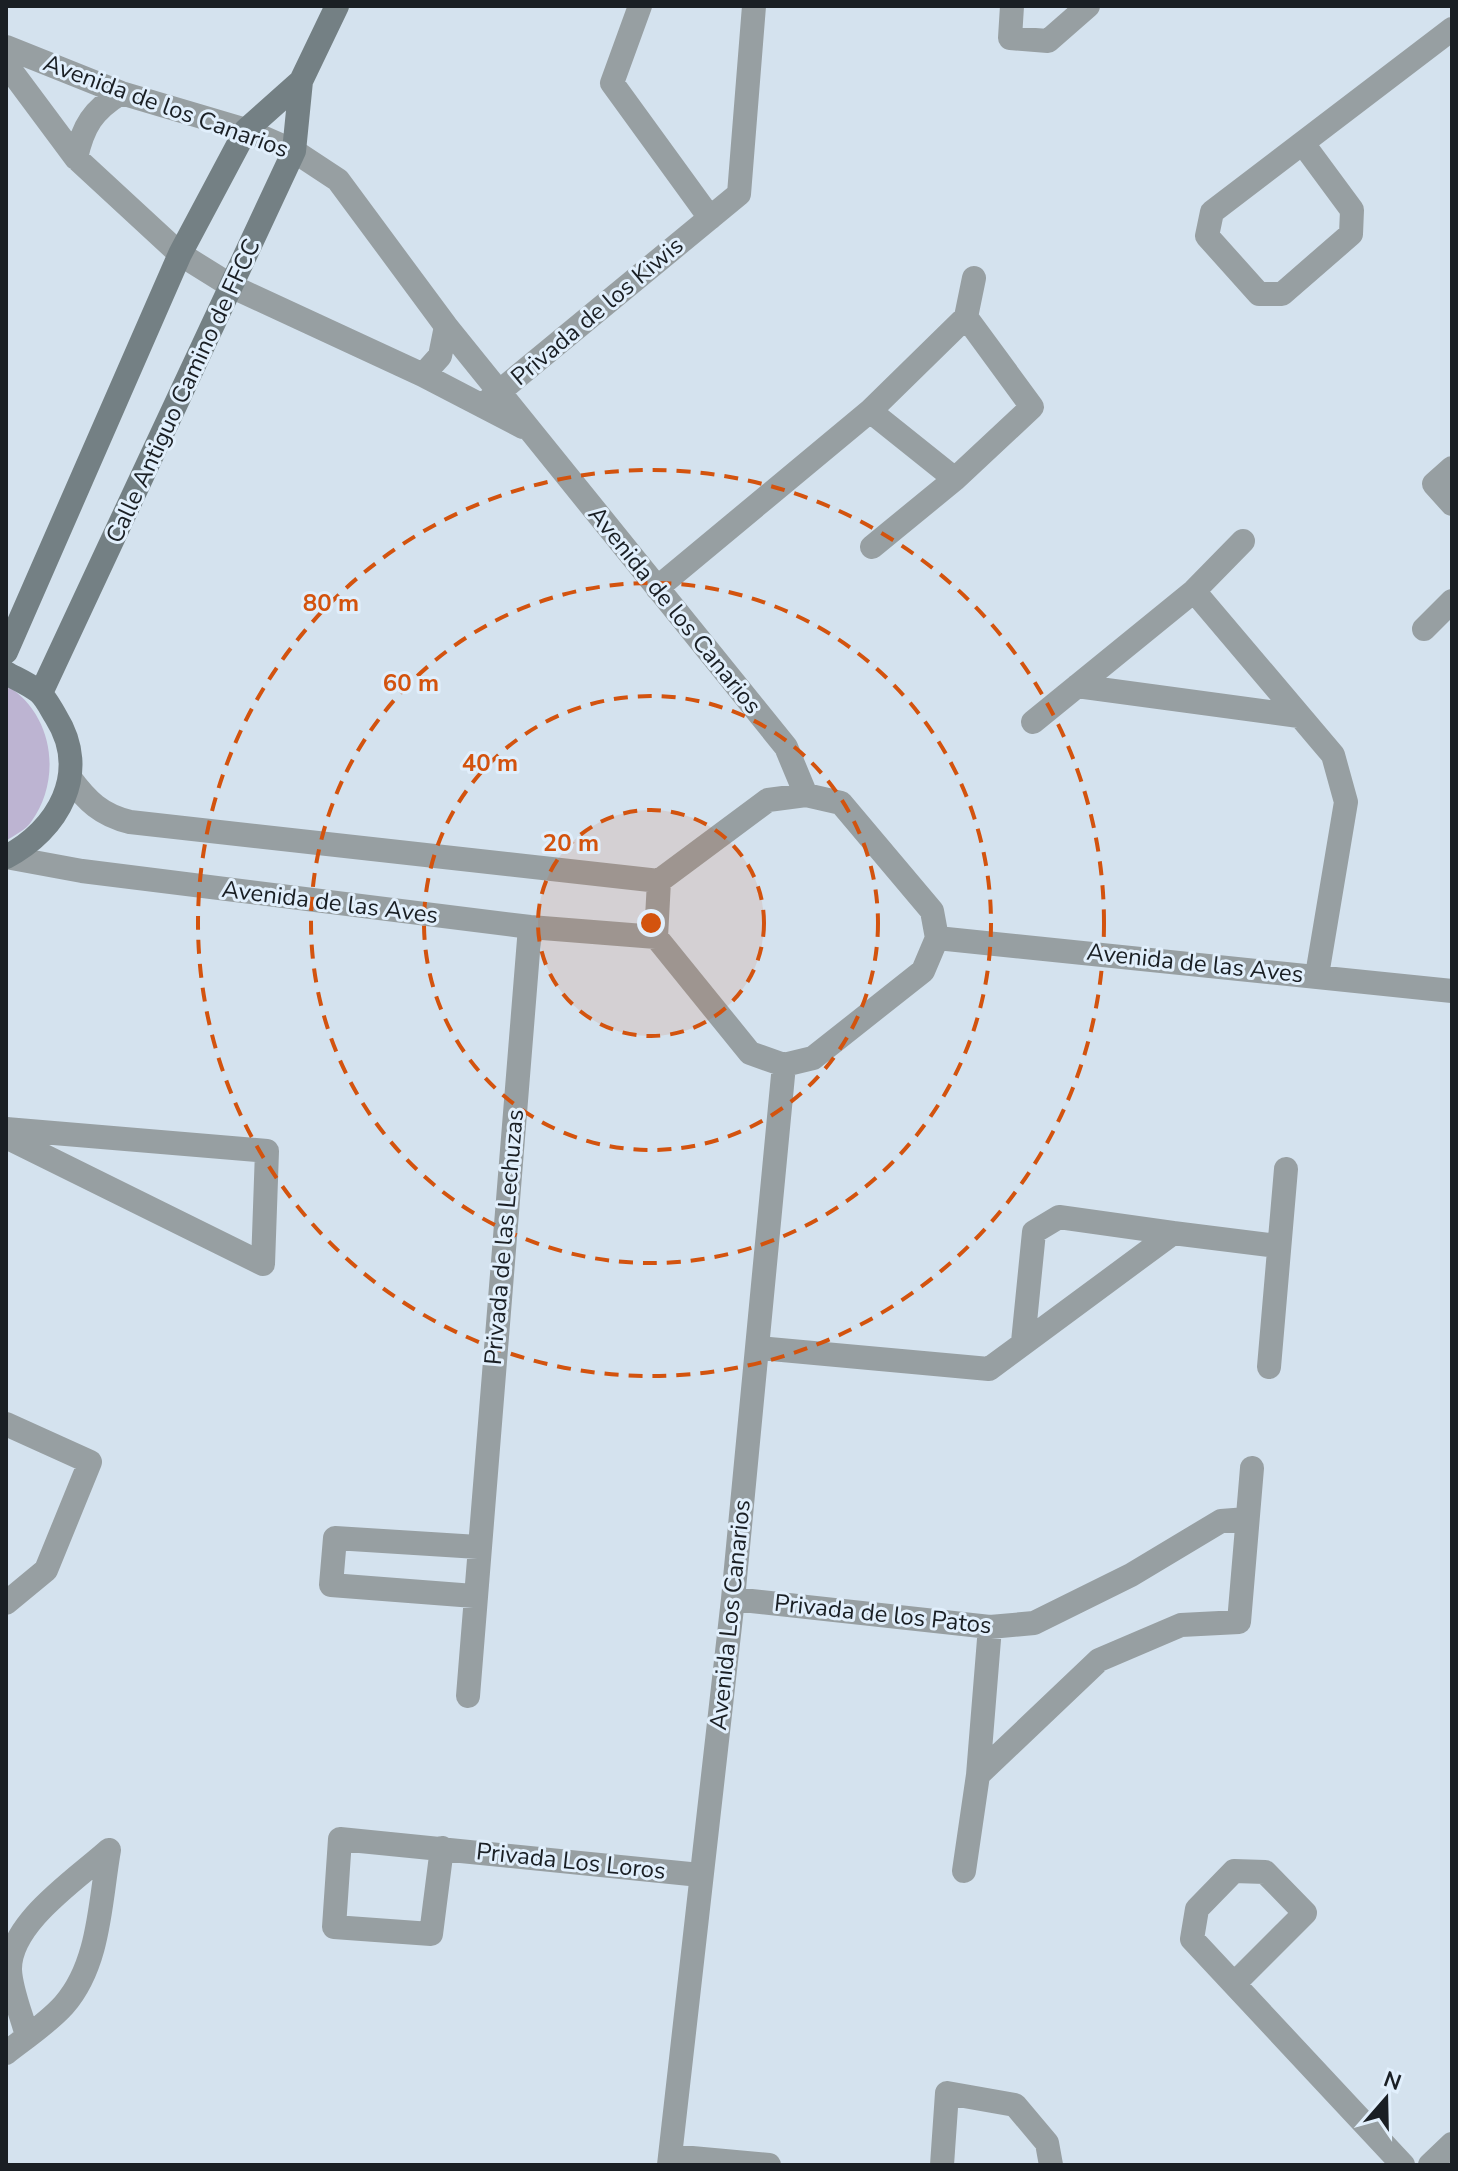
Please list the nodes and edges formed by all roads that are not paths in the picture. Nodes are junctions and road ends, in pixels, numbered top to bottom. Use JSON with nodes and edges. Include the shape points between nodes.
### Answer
{"nodes":[{"id":1,"x":337,"y":6,"type":"edge"},
{"id":2,"x":640,"y":6,"type":"edge"},
{"id":3,"x":754,"y":6,"type":"edge"},
{"id":4,"x":1012,"y":6,"type":"edge"},
{"id":5,"x":1088,"y":6,"type":"edge"},
{"id":6,"x":1452,"y":29,"type":"edge"},
{"id":7,"x":6,"y":47,"type":"edge"},
{"id":8,"x":6,"y":64,"type":"edge"},
{"id":9,"x":301,"y":81,"type":"junction"},
{"id":10,"x":121,"y":93,"type":"junction"},
{"id":11,"x":246,"y":130,"type":"junction"},
{"id":12,"x":1304,"y":145,"type":"junction"},
{"id":13,"x":294,"y":151,"type":"junction"},
{"id":14,"x":76,"y":158,"type":"junction"},
{"id":15,"x":710,"y":218,"type":"junction"},
{"id":16,"x":180,"y":254,"type":"junction"},
{"id":17,"x":974,"y":278,"type":"dead end"},
{"id":18,"x":233,"y":287,"type":"junction"},
{"id":19,"x":966,"y":317,"type":"junction"},
{"id":20,"x":446,"y":326,"type":"junction"},
{"id":21,"x":423,"y":375,"type":"junction"},
{"id":22,"x":492,"y":398,"type":"junction"},
{"id":23,"x":870,"y":411,"type":"junction"},
{"id":24,"x":1452,"y":468,"type":"edge"},
{"id":25,"x":955,"y":479,"type":"junction"},
{"id":26,"x":1452,"y":504,"type":"edge"},
{"id":27,"x":1243,"y":541,"type":"dead end"},
{"id":28,"x":872,"y":547,"type":"dead end"},
{"id":29,"x":657,"y":588,"type":"junction"},
{"id":30,"x":1194,"y":591,"type":"junction"},
{"id":31,"x":1452,"y":601,"type":"edge"},
{"id":32,"x":1424,"y":629,"type":"dead end"},
{"id":33,"x":6,"y":652,"type":"edge"},
{"id":34,"x":6,"y":673,"type":"edge"},
{"id":35,"x":1077,"y":686,"type":"junction"},
{"id":36,"x":41,"y":693,"type":"junction"},
{"id":37,"x":1299,"y":716,"type":"junction"},
{"id":38,"x":1033,"y":722,"type":"dead end"},
{"id":39,"x":70,"y":778,"type":"junction"},
{"id":40,"x":806,"y":795,"type":"junction"},
{"id":41,"x":6,"y":857,"type":"edge"},
{"id":42,"x":659,"y":881,"type":"junction"},
{"id":43,"x":530,"y":927,"type":"junction"},
{"id":44,"x":656,"y":937,"type":"junction"},
{"id":45,"x":937,"y":938,"type":"junction"},
{"id":46,"x":1317,"y":975,"type":"junction"},
{"id":47,"x":1452,"y":991,"type":"edge"},
{"id":48,"x":784,"y":1065,"type":"junction"},
{"id":49,"x":6,"y":1129,"type":"edge"},
{"id":50,"x":6,"y":1137,"type":"edge"},
{"id":51,"x":1286,"y":1169,"type":"dead end"},
{"id":52,"x":1173,"y":1233,"type":"junction"},
{"id":53,"x":1277,"y":1246,"type":"junction"},
{"id":54,"x":1023,"y":1342,"type":"junction"},
{"id":55,"x":759,"y":1348,"type":"junction"},
{"id":56,"x":1269,"y":1367,"type":"dead end"},
{"id":57,"x":6,"y":1424,"type":"edge"},
{"id":58,"x":1252,"y":1468,"type":"dead end"},
{"id":59,"x":1247,"y":1519,"type":"junction"},
{"id":60,"x":478,"y":1547,"type":"junction"},
{"id":61,"x":474,"y":1596,"type":"junction"},
{"id":62,"x":733,"y":1599,"type":"junction"},
{"id":63,"x":6,"y":1603,"type":"edge"},
{"id":64,"x":990,"y":1627,"type":"junction"},
{"id":65,"x":468,"y":1696,"type":"dead end"},
{"id":66,"x":978,"y":1775,"type":"junction"},
{"id":67,"x":442,"y":1848,"type":"junction"},
{"id":68,"x":964,"y":1871,"type":"dead end"},
{"id":69,"x":700,"y":1875,"type":"junction"},
{"id":70,"x":1236,"y":1982,"type":"junction"},
{"id":71,"x":27,"y":2036,"type":"junction"},
{"id":72,"x":6,"y":2053,"type":"edge"},
{"id":73,"x":1452,"y":2144,"type":"edge"},
{"id":74,"x":669,"y":2161,"type":"edge"},
{"id":75,"x":769,"y":2165,"type":"edge"},
{"id":76,"x":942,"y":2165,"type":"edge"},
{"id":77,"x":1051,"y":2165,"type":"edge"},
{"id":78,"x":1403,"y":2165,"type":"edge"},
{"id":79,"x":1430,"y":2165,"type":"edge"}],
"edges":[{"from":1,"to":9,"type":"main road","name":"Calle Antiguo Camino de FFCC"},
{"from":2,"to":15,"type":"street","via":[[612,83]]},
{"from":3,"to":15,"type":"street","name":"Privada de los Kiwis","via":[[739,194]]},
{"from":4,"to":5,"type":"street","via":[[1010,38],[1048,41]]},
{"from":6,"to":12,"type":"street"},
{"from":7,"to":10,"type":"street","name":"Avenida de los Canarios"},
{"from":8,"to":14,"type":"street","name":"Avenida de los Canarios"},
{"from":9,"to":11,"type":"main road","name":"Calle Antiguo Camino de FFCC"},
{"from":9,"to":13,"type":"main road","name":"Calle Antiguo Camino de FFCC"},
{"from":10,"to":11,"type":"street","name":"Avenida de los Canarios"},
{"from":10,"to":14,"type":"street","via":[[100,106],[82,128]]},
{"from":11,"to":13,"type":"street","name":"Avenida de los Canarios"},
{"from":11,"to":16,"type":"main road","name":"Calle Antiguo Camino de FFCC"},
{"from":12,"to":12,"type":"street","via":[[1212,212],[1207,236],[1259,294],[1282,294],[1351,234],[1352,210]]},
{"from":13,"to":18,"type":"main road","name":"Calle Antiguo Camino de FFCC"},
{"from":13,"to":20,"type":"street","name":"Avenida de los Canarios","via":[[338,180]]},
{"from":14,"to":16,"type":"street","name":"Avenida de los Canarios"},
{"from":15,"to":22,"type":"street","name":"Privada de los Kiwis"},
{"from":16,"to":18,"type":"street","name":"Avenida de los Canarios"},
{"from":16,"to":33,"type":"main road","name":"Calle Antiguo Camino de FFCC"},
{"from":17,"to":19,"type":"street"},
{"from":18,"to":21,"type":"street","name":"Avenida de los Canarios"},
{"from":18,"to":36,"type":"main road","name":"Calle Antiguo Camino de FFCC"},
{"from":19,"to":23,"type":"street"},
{"from":19,"to":25,"type":"street","via":[[1032,407]]},
{"from":20,"to":21,"type":"street","via":[[440,356]]},
{"from":20,"to":22,"type":"street","name":"Avenida de los Canarios"},
{"from":21,"to":22,"type":"street","name":"Avenida de los Canarios"},
{"from":22,"to":29,"type":"street","name":"Avenida de los Canarios","via":[[532,432]]},
{"from":23,"to":25,"type":"street"},
{"from":23,"to":29,"type":"street"},
{"from":24,"to":26,"type":"street","via":[[1434,484]]},
{"from":25,"to":28,"type":"street"},
{"from":27,"to":30,"type":"street"},
{"from":29,"to":40,"type":"street","name":"Avenida de los Canarios","via":[[786,747]]},
{"from":30,"to":35,"type":"street"},
{"from":30,"to":37,"type":"street"},
{"from":31,"to":32,"type":"street"},
{"from":34,"to":36,"type":"main road"},
{"from":35,"to":37,"type":"street"},
{"from":35,"to":38,"type":"street"},
{"from":36,"to":39,"type":"main road","via":[[65,732]]},
{"from":37,"to":46,"type":"street","via":[[1333,755],[1346,802]]},
{"from":39,"to":41,"type":"main road","via":[[53,821],[33,843]]},
{"from":39,"to":42,"type":"street","via":[[87,801],[109,817],[130,822]]},
{"from":40,"to":42,"type":"street","via":[[768,800]]},
{"from":40,"to":45,"type":"street","via":[[841,803],[932,911]]},
{"from":41,"to":43,"type":"street","name":"Avenida de las Aves"},
{"from":42,"to":44,"type":"street"},
{"from":43,"to":44,"type":"street","name":"Avenida de las Aves"},
{"from":43,"to":60,"type":"street","name":"Privada de las Lechuzas"},
{"from":44,"to":48,"type":"street","via":[[750,1053]]},
{"from":45,"to":46,"type":"street","name":"Avenida de las Aves"},
{"from":45,"to":48,"type":"street","via":[[923,971],[813,1058]]},
{"from":46,"to":47,"type":"street","name":"Avenida de las Aves"},
{"from":48,"to":55,"type":"street","name":"Avenida Los Canarios"},
{"from":49,"to":50,"type":"street","via":[[267,1151],[263,1264]]},
{"from":51,"to":53,"type":"street"},
{"from":52,"to":53,"type":"street"},
{"from":52,"to":54,"type":"street"},
{"from":52,"to":54,"type":"street","via":[[1059,1217],[1034,1232]]},
{"from":53,"to":56,"type":"street"},
{"from":54,"to":55,"type":"street","via":[[989,1369]]},
{"from":55,"to":62,"type":"street","name":"Avenida Los Canarios"},
{"from":57,"to":63,"type":"street","via":[[90,1462],[46,1570]]},
{"from":58,"to":59,"type":"street"},
{"from":59,"to":64,"type":"street","name":"Privada de los Patos","via":[[1221,1521],[1131,1575],[1034,1623]]},
{"from":59,"to":66,"type":"street","via":[[1239,1622],[1181,1625],[1099,1660]]},
{"from":60,"to":61,"type":"street","name":"Privada de las Lechuzas"},
{"from":60,"to":61,"type":"street","via":[[335,1538],[331,1585]]},
{"from":61,"to":65,"type":"street","name":"Privada de las Lechuzas"},
{"from":62,"to":64,"type":"street","name":"Privada de los Patos"},
{"from":62,"to":69,"type":"street","name":"Avenida Los Canarios"},
{"from":64,"to":66,"type":"street"},
{"from":66,"to":68,"type":"street"},
{"from":67,"to":67,"type":"street","name":"Privada Los Loros","via":[[340,1839],[334,1927],[431,1934]]},
{"from":67,"to":69,"type":"street","name":"Privada Los Loros"},
{"from":69,"to":74,"type":"street","name":"Avenida Los Canarios"},
{"from":70,"to":70,"type":"street","via":[[1192,1939],[1197,1909],[1234,1871],[1265,1872],[1305,1913]]},
{"from":70,"to":78,"type":"street"},
{"from":71,"to":71,"type":"street","via":[[10,1971],[15,1944],[30,1921],[109,1850],[91,1958],[63,2007]]},
{"from":71,"to":72,"type":"street"},
{"from":73,"to":79,"type":"street"},
{"from":74,"to":75,"type":"street"},
{"from":76,"to":77,"type":"street","via":[[947,2093],[1015,2105],[1047,2143]]}]}
